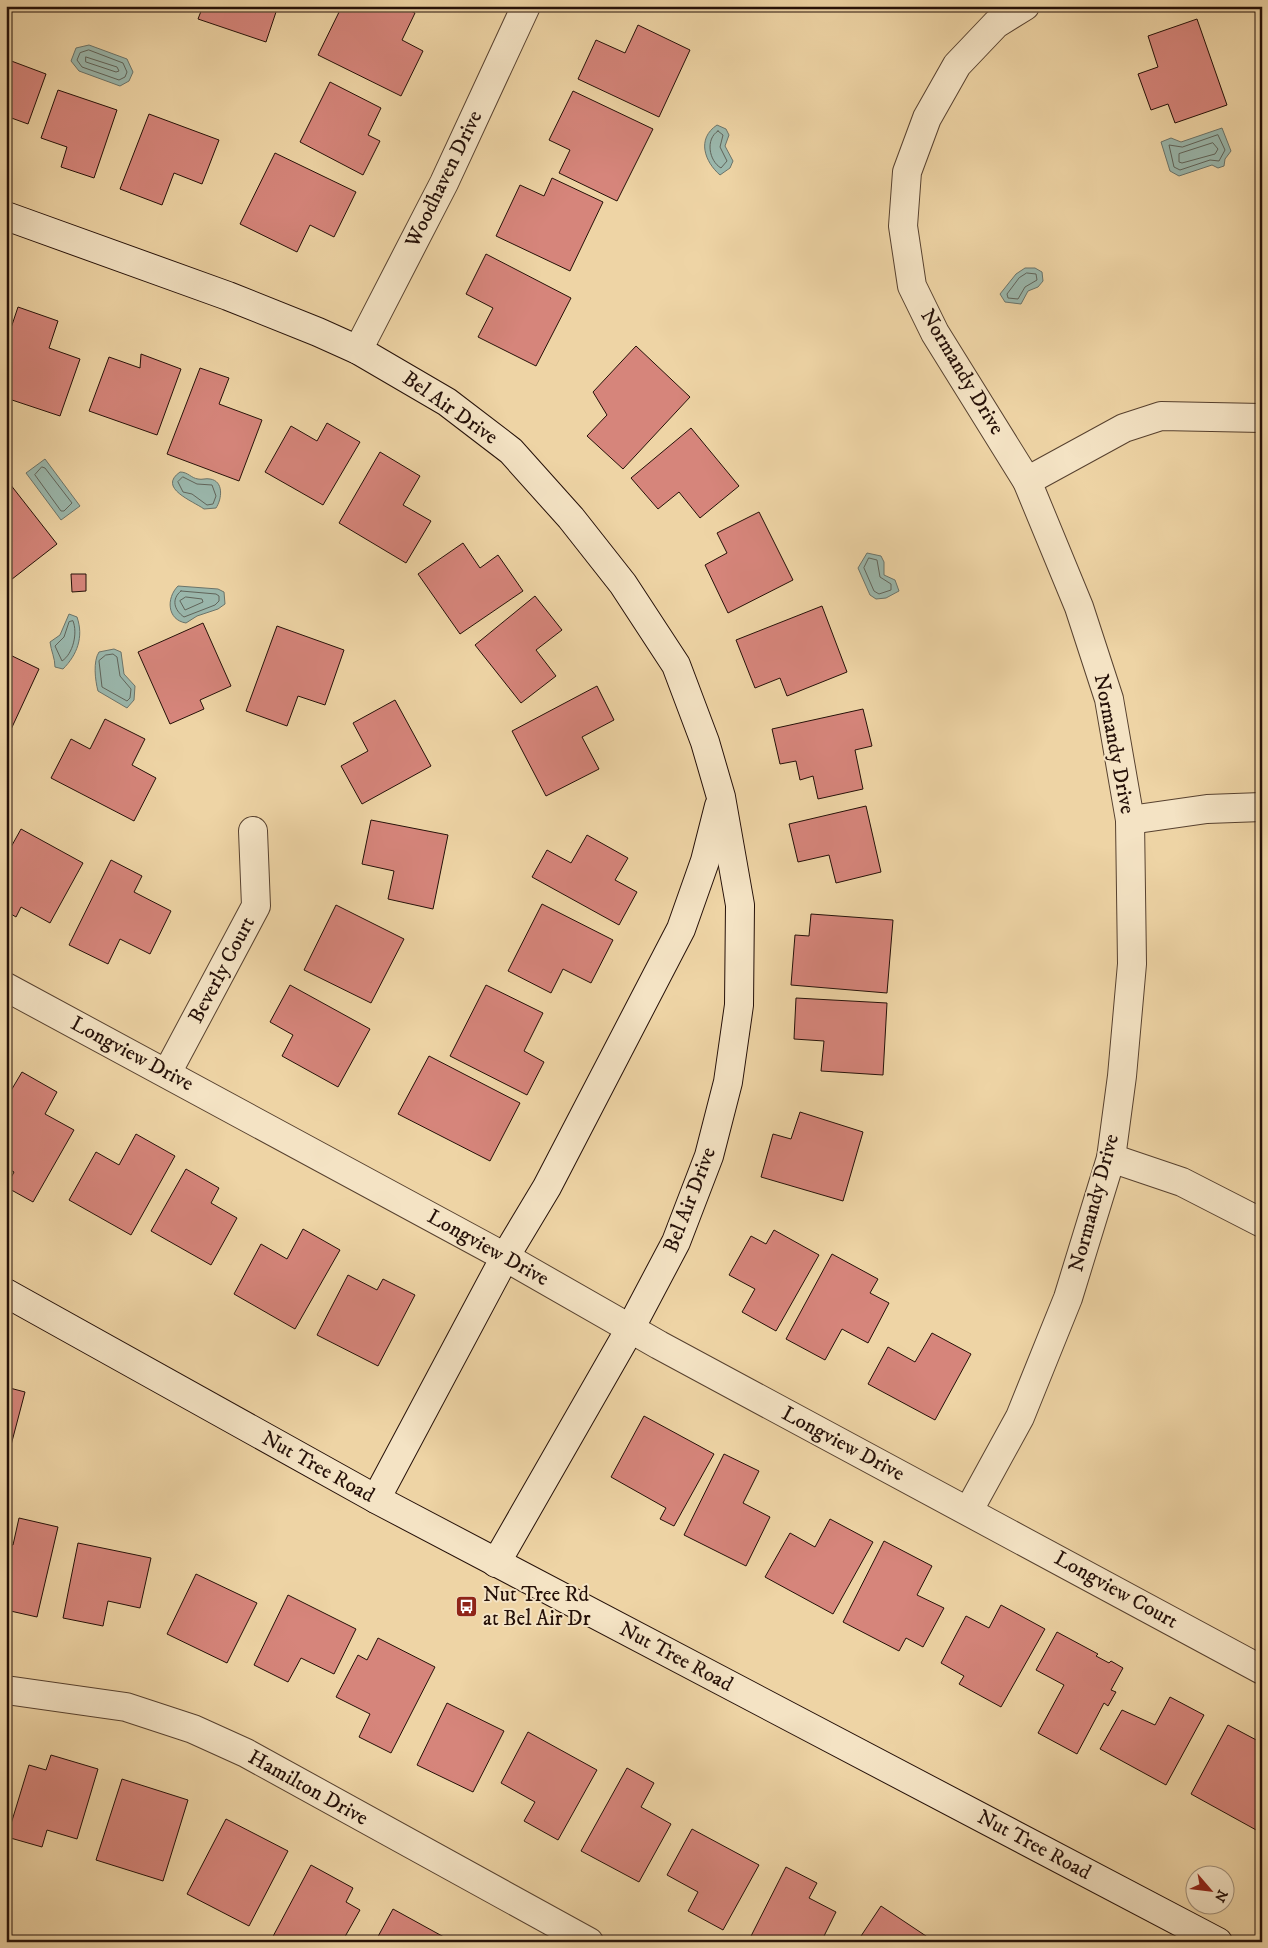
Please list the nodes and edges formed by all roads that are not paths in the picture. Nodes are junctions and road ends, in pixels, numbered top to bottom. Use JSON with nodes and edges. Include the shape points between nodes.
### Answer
{"nodes":[{"id":1,"x":526,"y":6,"type":"edge"},
{"id":2,"x":1025,"y":6,"type":"edge"},
{"id":3,"x":6,"y":216,"type":"edge"},
{"id":4,"x":358,"y":350,"type":"junction"},
{"id":5,"x":1262,"y":418,"type":"edge"},
{"id":6,"x":1027,"y":481,"type":"junction"},
{"id":7,"x":721,"y":797,"type":"junction"},
{"id":8,"x":1262,"y":806,"type":"edge"},
{"id":9,"x":1130,"y":820,"type":"junction"},
{"id":10,"x":253,"y":831,"type":"dead end"},
{"id":11,"x":6,"y":987,"type":"edge"},
{"id":12,"x":167,"y":1073,"type":"junction"},
{"id":13,"x":1111,"y":1158,"type":"junction"},
{"id":14,"x":1262,"y":1223,"type":"edge"},
{"id":15,"x":505,"y":1257,"type":"junction"},
{"id":16,"x":6,"y":1293,"type":"edge"},
{"id":17,"x":630,"y":1328,"type":"junction"},
{"id":18,"x":376,"y":1499,"type":"junction"},
{"id":19,"x":969,"y":1510,"type":"junction"},
{"id":20,"x":496,"y":1563,"type":"junction"},
{"id":21,"x":1262,"y":1670,"type":"edge"},
{"id":22,"x":6,"y":1690,"type":"edge"},
{"id":23,"x":590,"y":1942,"type":"edge"},
{"id":24,"x":1218,"y":1942,"type":"edge"}],
"edges":[{"from":1,"to":4,"type":"street","name":"Woodhaven Drive","via":[[444,183]]},
{"from":2,"to":6,"type":"street","name":"Normandy Drive","via":[[996,24],[957,65],[927,118],[907,172],[903,226],[912,286],[935,333]]},
{"from":3,"to":4,"type":"street","name":"Bel Air Drive","via":[[228,296]]},
{"from":4,"to":7,"type":"street","name":"Bel Air Drive","via":[[447,402],[511,451],[571,518],[623,584],[676,665],[705,742]]},
{"from":5,"to":6,"type":"street","via":[[1162,416],[1124,428]]},
{"from":6,"to":9,"type":"street","name":"Normandy Drive","via":[[1079,608],[1109,699]]},
{"from":7,"to":15,"type":"street","via":[[705,861],[680,929],[547,1187]]},
{"from":7,"to":17,"type":"street","name":"Bel Air Drive","via":[[740,905],[739,1005],[728,1082],[709,1156],[676,1242]]},
{"from":8,"to":9,"type":"street","via":[[1207,809]]},
{"from":9,"to":13,"type":"street","name":"Normandy Drive","via":[[1132,964]]},
{"from":10,"to":12,"type":"street","name":"Beverly Court","via":[[256,906]]},
{"from":11,"to":12,"type":"street","name":"Longview Drive"},
{"from":12,"to":15,"type":"street","name":"Longview Drive"},
{"from":13,"to":14,"type":"street","via":[[1182,1182]]},
{"from":13,"to":19,"type":"street","name":"Normandy Drive","via":[[1064,1307],[1020,1417]]},
{"from":15,"to":17,"type":"street","name":"Longview Drive"},
{"from":15,"to":18,"type":"street"},
{"from":16,"to":18,"type":"street","name":"Nut Tree Road"},
{"from":17,"to":19,"type":"street","name":"Longview Drive"},
{"from":17,"to":20,"type":"street","name":"Bel Air Drive"},
{"from":18,"to":20,"type":"street","name":"Nut Tree Road"},
{"from":19,"to":21,"type":"street","name":"Longview Court"},
{"from":20,"to":24,"type":"street","name":"Nut Tree Road"},
{"from":22,"to":23,"type":"street","name":"Hamilton Drive","via":[[126,1707],[193,1729],[246,1753]]}]}
